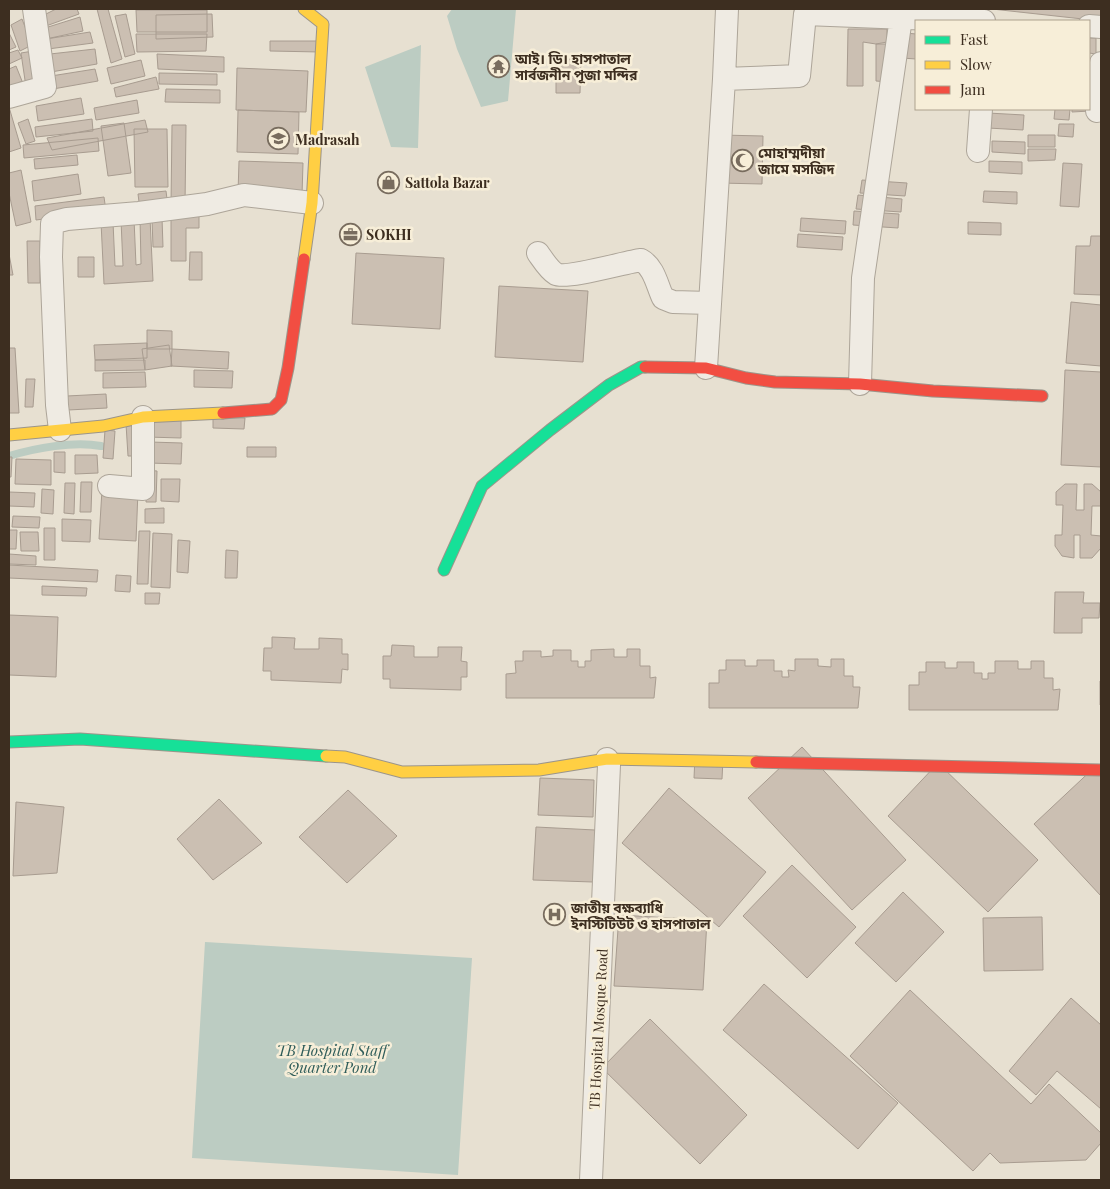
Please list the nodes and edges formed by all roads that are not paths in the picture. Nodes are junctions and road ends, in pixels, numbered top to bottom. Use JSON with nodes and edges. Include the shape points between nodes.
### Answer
{"nodes":[{"id":1,"x":34,"y":9,"type":"edge"},
{"id":2,"x":304,"y":9,"type":"edge"},
{"id":3,"x":727,"y":9,"type":"edge"},
{"id":4,"x":327,"y":16,"type":"edge"},
{"id":5,"x":901,"y":18,"type":"junction"},
{"id":6,"x":956,"y":20,"type":"edge"},
{"id":7,"x":1101,"y":63,"type":"edge"},
{"id":8,"x":724,"y":79,"type":"junction"},
{"id":9,"x":9,"y":97,"type":"edge"},
{"id":10,"x":981,"y":110,"type":"edge"},
{"id":11,"x":1096,"y":111,"type":"dead end"},
{"id":12,"x":978,"y":151,"type":"dead end"},
{"id":13,"x":312,"y":202,"type":"junction"},
{"id":14,"x":538,"y":253,"type":"dead end"},
{"id":15,"x":710,"y":303,"type":"junction"},
{"id":16,"x":706,"y":368,"type":"junction"},
{"id":17,"x":860,"y":384,"type":"junction"},
{"id":18,"x":1042,"y":396,"type":"dead end"},
{"id":19,"x":143,"y":417,"type":"junction"},
{"id":20,"x":60,"y":430,"type":"junction"},
{"id":21,"x":9,"y":435,"type":"edge"},
{"id":22,"x":109,"y":486,"type":"dead end"},
{"id":23,"x":444,"y":570,"type":"dead end"},
{"id":24,"x":9,"y":742,"type":"edge"},
{"id":25,"x":607,"y":759,"type":"junction"},
{"id":26,"x":1101,"y":770,"type":"edge"},
{"id":27,"x":591,"y":1180,"type":"edge"}],
"edges":[{"from":1,"to":9,"type":"street","via":[[45,87]]},
{"from":2,"to":4,"type":"street"},
{"from":3,"to":8,"type":"street"},
{"from":4,"to":13,"type":"street"},
{"from":5,"to":6,"type":"street"},
{"from":5,"to":8,"type":"street","via":[[805,14],[799,76]]},
{"from":5,"to":17,"type":"street","via":[[863,278]]},
{"from":7,"to":11,"type":"street"},
{"from":8,"to":15,"type":"street"},
{"from":10,"to":12,"type":"street"},
{"from":13,"to":19,"type":"street","via":[[281,400],[272,409],[254,412]]},
{"from":13,"to":20,"type":"street","via":[[244,195],[207,204],[67,219],[52,224],[56,405]]},
{"from":14,"to":15,"type":"street","via":[[552,270],[564,276],[641,260],[648,264],[662,298],[673,302]]},
{"from":15,"to":16,"type":"street"},
{"from":16,"to":17,"type":"street","via":[[775,382]]},
{"from":16,"to":23,"type":"street","via":[[641,368],[609,385],[550,430],[482,486]]},
{"from":17,"to":18,"type":"street"},
{"from":19,"to":20,"type":"street","via":[[104,426]]},
{"from":19,"to":22,"type":"street","via":[[143,489]]},
{"from":20,"to":21,"type":"street"},
{"from":24,"to":25,"type":"street","via":[[80,739],[344,757],[402,772],[539,770]]},
{"from":25,"to":26,"type":"street"},
{"from":25,"to":27,"type":"street","name":"TB Hospital Mosque Road","via":[[609,775]]}]}
